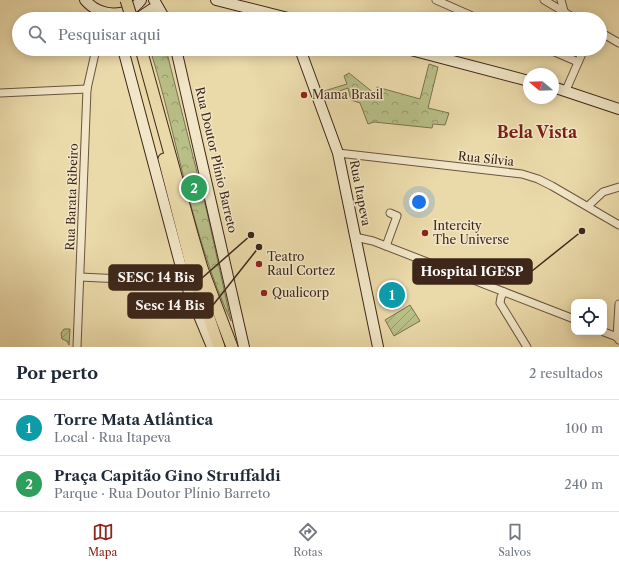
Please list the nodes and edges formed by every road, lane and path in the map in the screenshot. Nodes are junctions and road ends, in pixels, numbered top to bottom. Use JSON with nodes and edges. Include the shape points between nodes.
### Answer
{"nodes":[{"id":1,"x":85,"y":0,"type":"edge"},
{"id":2,"x":118,"y":0,"type":"edge"},
{"id":3,"x":126,"y":0,"type":"edge"},
{"id":4,"x":141,"y":0,"type":"edge"},
{"id":5,"x":154,"y":0,"type":"edge"},
{"id":6,"x":216,"y":0,"type":"edge"},
{"id":7,"x":436,"y":0,"type":"edge"},
{"id":8,"x":544,"y":0,"type":"edge"},
{"id":9,"x":561,"y":0,"type":"edge"},
{"id":10,"x":564,"y":11,"type":"joint"},
{"id":11,"x":100,"y":12,"type":"edge"},
{"id":12,"x":122,"y":12,"type":"edge"},
{"id":13,"x":125,"y":12,"type":"edge"},
{"id":14,"x":130,"y":12,"type":"edge"},
{"id":15,"x":148,"y":12,"type":"edge"},
{"id":16,"x":157,"y":12,"type":"edge"},
{"id":17,"x":161,"y":12,"type":"edge"},
{"id":18,"x":262,"y":12,"type":"edge"},
{"id":19,"x":464,"y":12,"type":"edge"},
{"id":20,"x":607,"y":36,"type":"edge"},
{"id":21,"x":619,"y":43,"type":"edge"},
{"id":22,"x":94,"y":56,"type":"edge"},
{"id":23,"x":125,"y":56,"type":"edge"},
{"id":24,"x":135,"y":56,"type":"edge"},
{"id":25,"x":143,"y":56,"type":"edge"},
{"id":26,"x":178,"y":56,"type":"edge"},
{"id":27,"x":303,"y":56,"type":"edge"},
{"id":28,"x":434,"y":56,"type":"edge"},
{"id":29,"x":564,"y":56,"type":"edge"},
{"id":30,"x":581,"y":56,"type":"edge"},
{"id":31,"x":578,"y":62,"type":"junction"},
{"id":32,"x":523,"y":79,"type":"edge"},
{"id":33,"x":559,"y":88,"type":"edge"},
{"id":34,"x":87,"y":89,"type":"junction"},
{"id":35,"x":566,"y":90,"type":"junction"},
{"id":36,"x":0,"y":92,"type":"edge"},
{"id":37,"x":619,"y":109,"type":"edge"},
{"id":38,"x":338,"y":153,"type":"junction"},
{"id":39,"x":619,"y":187,"type":"edge"},
{"id":40,"x":588,"y":206,"type":"junction"},
{"id":41,"x":397,"y":216,"type":"dead end"},
{"id":42,"x":619,"y":224,"type":"edge"},
{"id":43,"x":355,"y":236,"type":"junction"},
{"id":44,"x":386,"y":246,"type":"junction"},
{"id":45,"x":80,"y":277,"type":"junction"},
{"id":46,"x":185,"y":282,"type":"junction"},
{"id":47,"x":504,"y":292,"type":"junction"},
{"id":48,"x":619,"y":304,"type":"edge"},
{"id":49,"x":571,"y":318,"type":"edge"},
{"id":50,"x":607,"y":333,"type":"edge"},
{"id":51,"x":618,"y":338,"type":"edge"},
{"id":52,"x":77,"y":347,"type":"edge"},
{"id":53,"x":212,"y":347,"type":"edge"},
{"id":54,"x":219,"y":347,"type":"edge"},
{"id":55,"x":232,"y":347,"type":"edge"},
{"id":56,"x":244,"y":347,"type":"edge"},
{"id":57,"x":378,"y":347,"type":"edge"},
{"id":58,"x":527,"y":347,"type":"edge"}],
"edges":[{"from":1,"to":11,"type":"main road"},
{"from":2,"to":12,"type":"main road"},
{"from":3,"to":14,"type":"main road","bridge":true},
{"from":4,"to":13,"type":"main road"},
{"from":5,"to":17,"type":"main road"},
{"from":6,"to":18,"type":"main road"},
{"from":7,"to":19,"type":"street"},
{"from":8,"to":10,"type":"street"},
{"from":9,"to":10,"type":"street"},
{"from":15,"to":16,"type":"main road","via":[[152,9]]},
{"from":20,"to":21,"type":"street"},
{"from":22,"to":34,"type":"street","name":"Rua Barata Ribeiro"},
{"from":23,"to":46,"type":"main road"},
{"from":24,"to":54,"type":"main road","via":[[180,227]]},
{"from":25,"to":55,"type":"main road","via":[[192,234]]},
{"from":26,"to":56,"type":"main road","name":"Rua Doutor Plínio Barreto"},
{"from":27,"to":38,"type":"main road","name":"Rua Itapeva"},
{"from":28,"to":32,"type":"main road"},
{"from":29,"to":31,"type":"street"},
{"from":30,"to":31,"type":"street"},
{"from":31,"to":35,"type":"street"},
{"from":33,"to":35,"type":"main road"},
{"from":34,"to":36,"type":"street"},
{"from":34,"to":45,"type":"street","name":"Rua Barata Ribeiro"},
{"from":35,"to":37,"type":"main road"},
{"from":38,"to":40,"type":"street","name":"Rua Sílvia","via":[[522,174],[538,179]]},
{"from":38,"to":43,"type":"main road","name":"Rua Itapeva"},
{"from":39,"to":40,"type":"street","via":[[602,192]]},
{"from":40,"to":42,"type":"street","name":"Rua Sílvia"},
{"from":41,"to":44,"type":"street"},
{"from":43,"to":44,"type":"street"},
{"from":43,"to":57,"type":"main road","name":"Rua Itapeva"},
{"from":44,"to":47,"type":"street"},
{"from":45,"to":46,"type":"street"},
{"from":45,"to":52,"type":"street","name":"Rua Barata Ribeiro"},
{"from":46,"to":53,"type":"main road"},
{"from":47,"to":49,"type":"street"},
{"from":47,"to":58,"type":"street","via":[[500,303]]},
{"from":48,"to":51,"type":"street"},
{"from":50,"to":51,"type":"street"}]}
